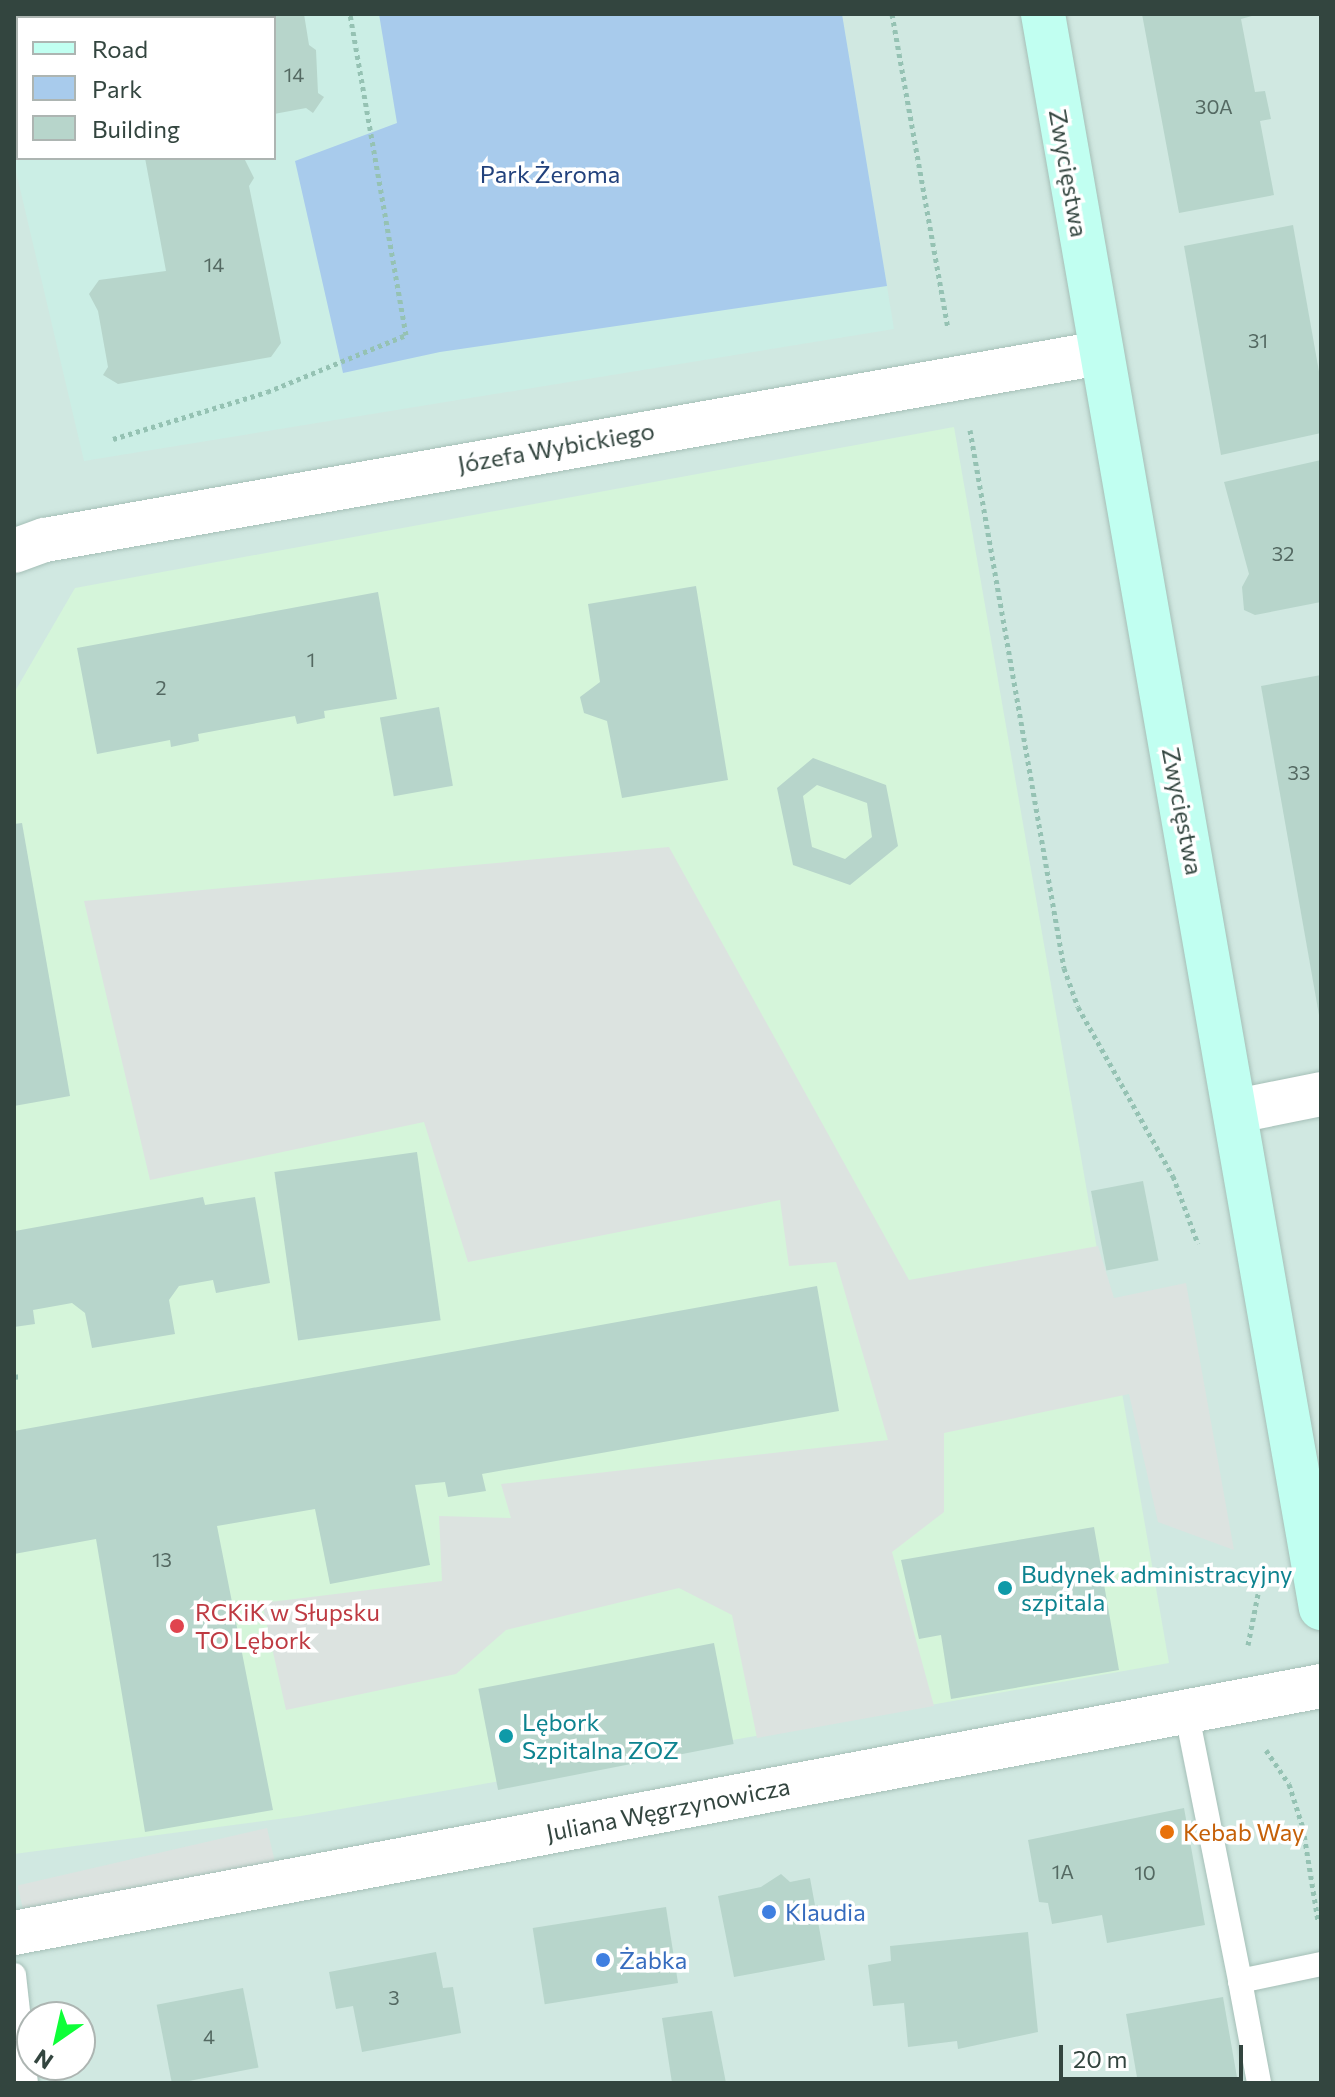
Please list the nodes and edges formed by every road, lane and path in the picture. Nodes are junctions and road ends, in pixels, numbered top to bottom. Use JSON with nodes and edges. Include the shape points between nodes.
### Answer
{"nodes":[{"id":1,"x":350,"y":14,"type":"edge"},
{"id":2,"x":892,"y":14,"type":"edge"},
{"id":3,"x":1043,"y":14,"type":"edge"},
{"id":4,"x":1100,"y":353,"type":"junction"},
{"id":5,"x":958,"y":375,"type":"junction"},
{"id":6,"x":113,"y":439,"type":"dead end"},
{"id":7,"x":14,"y":551,"type":"edge"},
{"id":8,"x":1321,"y":1094,"type":"edge"},
{"id":9,"x":1237,"y":1111,"type":"junction"},
{"id":10,"x":1201,"y":1253,"type":"dead end"},
{"id":11,"x":21,"y":1376,"type":"dead end"},
{"id":12,"x":14,"y":1377,"type":"edge"},
{"id":13,"x":1257,"y":1577,"type":"dead end"},
{"id":14,"x":1321,"y":1608,"type":"edge"},
{"id":15,"x":1321,"y":1686,"type":"edge"},
{"id":16,"x":1256,"y":1697,"type":"junction"},
{"id":17,"x":1186,"y":1710,"type":"junction"},
{"id":18,"x":14,"y":1933,"type":"edge"},
{"id":19,"x":1321,"y":1938,"type":"edge"},
{"id":20,"x":1321,"y":1964,"type":"edge"},
{"id":21,"x":14,"y":1975,"type":"edge"},
{"id":22,"x":1240,"y":1981,"type":"junction"},
{"id":23,"x":26,"y":2083,"type":"edge"},
{"id":24,"x":1259,"y":2083,"type":"edge"}],
"edges":[{"from":1,"to":6,"type":"path","via":[[406,335],[267,392]]},
{"from":2,"to":5,"type":"path"},
{"from":3,"to":4,"type":"main road","name":"Zwycięstwa"},
{"from":4,"to":5,"type":"street","name":"Józefa Wybickiego"},
{"from":4,"to":9,"type":"main road","name":"Zwycięstwa"},
{"from":5,"to":7,"type":"street","name":"Józefa Wybickiego","via":[[45,540]]},
{"from":5,"to":10,"type":"path","via":[[1064,968],[1078,1007],[1173,1176]]},
{"from":8,"to":9,"type":"street"},
{"from":9,"to":14,"type":"main road","name":"Zwycięstwa"},
{"from":11,"to":12,"type":"path"},
{"from":13,"to":16,"type":"path","via":[[1248,1646]]},
{"from":15,"to":16,"type":"street","name":"Juliana Węgrzynowicza"},
{"from":16,"to":17,"type":"street","name":"Juliana Węgrzynowicza"},
{"from":16,"to":19,"type":"path","via":[[1265,1750],[1289,1784],[1303,1828]]},
{"from":17,"to":18,"type":"street","name":"Juliana Węgrzynowicza"},
{"from":17,"to":22,"type":"lane"},
{"from":20,"to":22,"type":"lane"},
{"from":21,"to":23,"type":"lane"},
{"from":22,"to":24,"type":"lane"}]}
